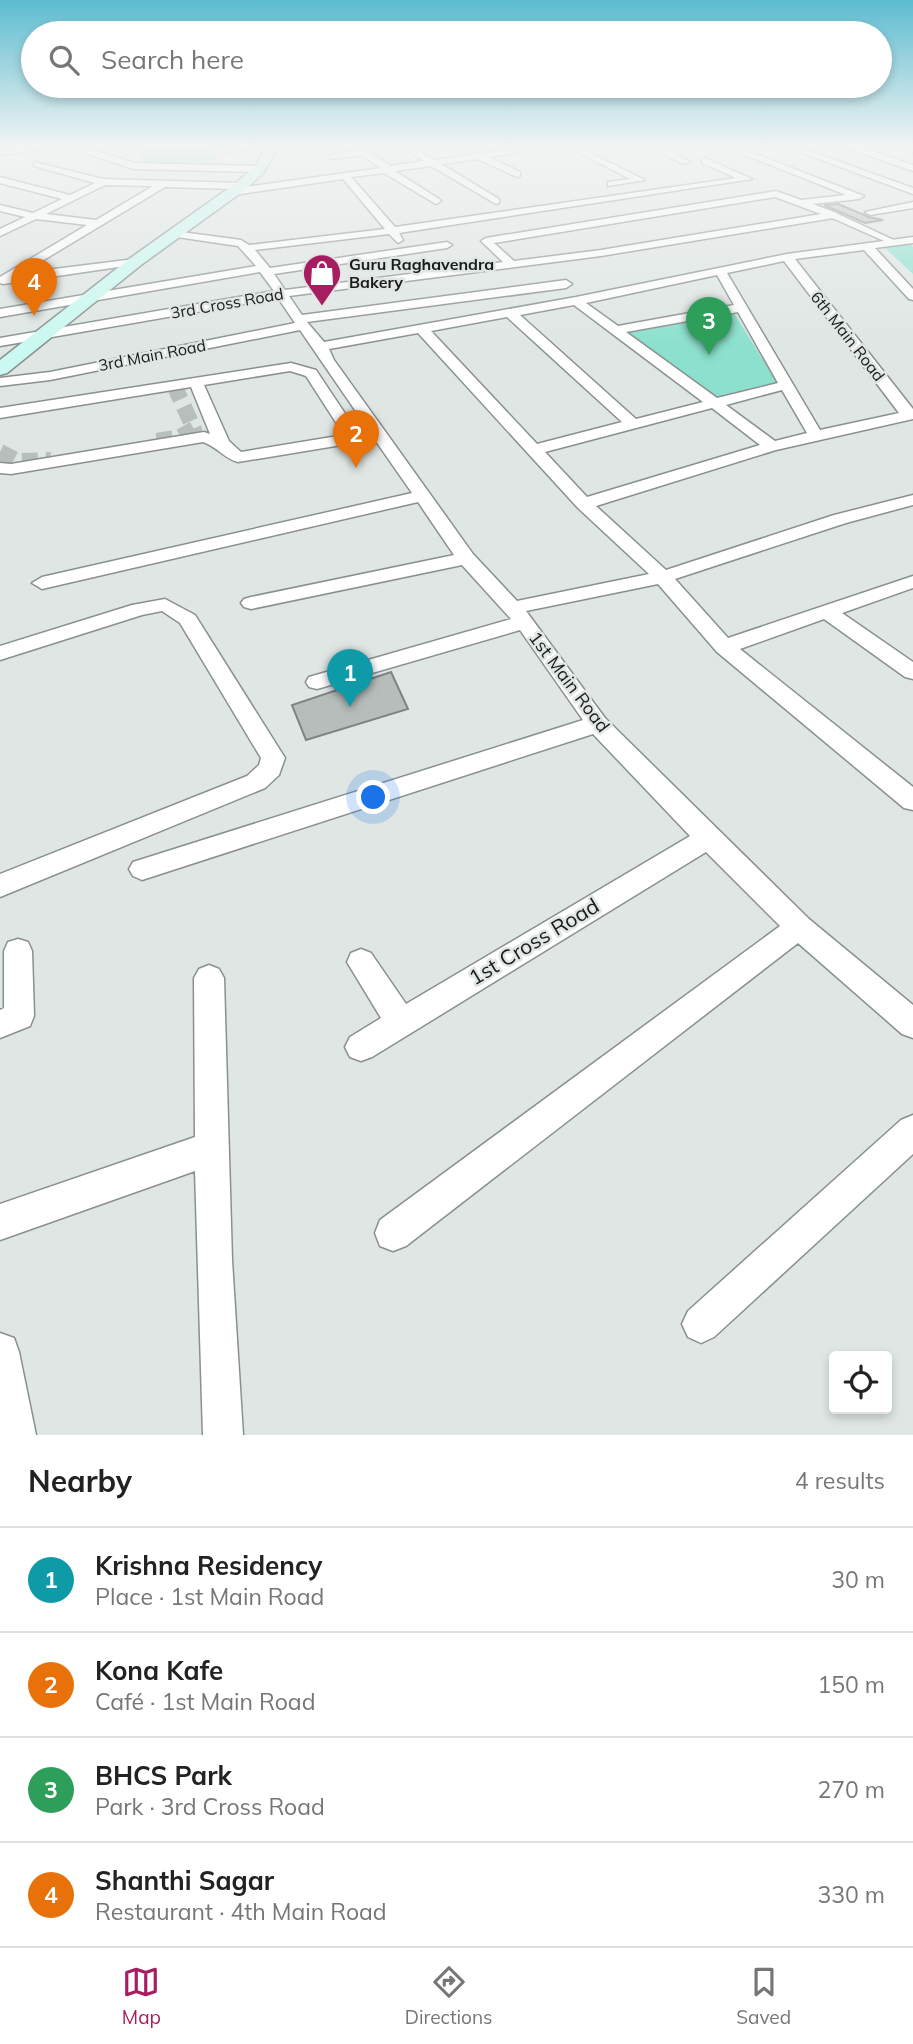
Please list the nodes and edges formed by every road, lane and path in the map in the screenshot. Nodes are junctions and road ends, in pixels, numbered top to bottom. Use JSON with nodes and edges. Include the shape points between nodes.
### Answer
{"nodes":[{"id":1,"x":17,"y":212,"type":"edge"},
{"id":2,"x":43,"y":212,"type":"edge"},
{"id":3,"x":115,"y":212,"type":"edge"},
{"id":4,"x":205,"y":212,"type":"edge"},
{"id":5,"x":378,"y":212,"type":"edge"},
{"id":6,"x":529,"y":212,"type":"edge"},
{"id":7,"x":665,"y":212,"type":"edge"},
{"id":8,"x":824,"y":212,"type":"edge"},
{"id":9,"x":395,"y":215,"type":"dead end"},
{"id":10,"x":833,"y":215,"type":"junction"},
{"id":11,"x":35,"y":216,"type":"junction"},
{"id":12,"x":383,"y":217,"type":"junction"},
{"id":13,"x":96,"y":223,"type":"junction"},
{"id":14,"x":392,"y":231,"type":"junction"},
{"id":15,"x":248,"y":232,"type":"dead end"},
{"id":16,"x":0,"y":233,"type":"edge"},
{"id":17,"x":475,"y":233,"type":"dead end"},
{"id":18,"x":174,"y":234,"type":"junction"},
{"id":19,"x":913,"y":240,"type":"edge"},
{"id":20,"x":486,"y":241,"type":"junction"},
{"id":21,"x":894,"y":242,"type":"junction"},
{"id":22,"x":447,"y":245,"type":"dead end"},
{"id":23,"x":866,"y":245,"type":"junction"},
{"id":24,"x":229,"y":246,"type":"junction"},
{"id":25,"x":247,"y":248,"type":"junction"},
{"id":26,"x":407,"y":251,"type":"junction"},
{"id":27,"x":787,"y":257,"type":"junction"},
{"id":28,"x":135,"y":262,"type":"junction"},
{"id":29,"x":510,"y":263,"type":"junction"},
{"id":30,"x":265,"y":270,"type":"junction"},
{"id":31,"x":720,"y":271,"type":"junction"},
{"id":32,"x":1,"y":280,"type":"edge"},
{"id":33,"x":566,"y":284,"type":"dead end"},
{"id":34,"x":281,"y":293,"type":"junction"},
{"id":35,"x":913,"y":296,"type":"edge"},
{"id":36,"x":90,"y":299,"type":"junction"},
{"id":37,"x":576,"y":301,"type":"junction"},
{"id":38,"x":741,"y":308,"type":"junction"},
{"id":39,"x":509,"y":312,"type":"junction"},
{"id":40,"x":0,"y":313,"type":"edge"},
{"id":41,"x":301,"y":322,"type":"junction"},
{"id":42,"x":421,"y":328,"type":"junction"},
{"id":43,"x":615,"y":330,"type":"junction"},
{"id":44,"x":43,"y":335,"type":"junction"},
{"id":45,"x":0,"y":342,"type":"edge"},
{"id":46,"x":323,"y":346,"type":"junction"},
{"id":47,"x":0,"y":369,"type":"edge"},
{"id":48,"x":0,"y":382,"type":"edge"},
{"id":49,"x":189,"y":383,"type":"junction"},
{"id":50,"x":785,"y":385,"type":"junction"},
{"id":51,"x":715,"y":403,"type":"junction"},
{"id":52,"x":0,"y":413,"type":"edge"},
{"id":53,"x":911,"y":414,"type":"edge"},
{"id":54,"x":633,"y":424,"type":"junction"},
{"id":55,"x":377,"y":433,"type":"junction"},
{"id":56,"x":816,"y":436,"type":"junction"},
{"id":57,"x":204,"y":437,"type":"junction"},
{"id":58,"x":354,"y":438,"type":"junction"},
{"id":59,"x":222,"y":443,"type":"junction"},
{"id":60,"x":772,"y":446,"type":"junction"},
{"id":61,"x":533,"y":450,"type":"junction"},
{"id":62,"x":0,"y":468,"type":"edge"},
{"id":63,"x":421,"y":496,"type":"junction"},
{"id":64,"x":913,"y":500,"type":"edge"},
{"id":65,"x":583,"y":504,"type":"junction"},
{"id":66,"x":466,"y":558,"type":"junction"},
{"id":67,"x":663,"y":577,"type":"junction"},
{"id":68,"x":913,"y":582,"type":"edge"},
{"id":69,"x":42,"y":583,"type":"dead end"},
{"id":70,"x":251,"y":603,"type":"dead end"},
{"id":71,"x":827,"y":612,"type":"junction"},
{"id":72,"x":519,"y":615,"type":"junction"},
{"id":73,"x":724,"y":647,"type":"junction"},
{"id":74,"x":0,"y":653,"type":"edge"},
{"id":75,"x":913,"y":672,"type":"edge"},
{"id":76,"x":317,"y":682,"type":"dead end"},
{"id":77,"x":597,"y":724,"type":"junction"},
{"id":78,"x":913,"y":800,"type":"edge"},
{"id":79,"x":708,"y":838,"type":"junction"},
{"id":80,"x":142,"y":869,"type":"dead end"},
{"id":81,"x":0,"y":886,"type":"edge"},
{"id":82,"x":799,"y":927,"type":"junction"},
{"id":83,"x":18,"y":951,"type":"dead end"},
{"id":84,"x":361,"y":962,"type":"dead end"},
{"id":85,"x":209,"y":978,"type":"dead end"},
{"id":86,"x":401,"y":1022,"type":"junction"},
{"id":87,"x":0,"y":1024,"type":"edge"},
{"id":88,"x":913,"y":1024,"type":"edge"},
{"id":89,"x":361,"y":1047,"type":"dead end"},
{"id":90,"x":913,"y":1132,"type":"edge"},
{"id":91,"x":212,"y":1148,"type":"junction"},
{"id":92,"x":0,"y":1222,"type":"edge"},
{"id":93,"x":393,"y":1233,"type":"dead end"},
{"id":94,"x":701,"y":1324,"type":"dead end"},
{"id":95,"x":0,"y":1352,"type":"edge"},
{"id":96,"x":16,"y":1435,"type":"edge"},
{"id":97,"x":223,"y":1435,"type":"edge"}],
"edges":[{"from":1,"to":11,"type":"street"},
{"from":2,"to":11,"type":"street"},
{"from":3,"to":13,"type":"street"},
{"from":4,"to":18,"type":"main road"},
{"from":5,"to":12,"type":"street"},
{"from":6,"to":14,"type":"street"},
{"from":7,"to":20,"type":"street"},
{"from":8,"to":10,"type":"street"},
{"from":9,"to":12,"type":"street"},
{"from":10,"to":21,"type":"street"},
{"from":10,"to":29,"type":"street","name":"3rd Cross Road"},
{"from":11,"to":13,"type":"street"},
{"from":11,"to":16,"type":"street"},
{"from":12,"to":14,"type":"street"},
{"from":13,"to":32,"type":"street"},
{"from":14,"to":25,"type":"street"},
{"from":14,"to":26,"type":"street"},
{"from":15,"to":24,"type":"street"},
{"from":17,"to":20,"type":"street"},
{"from":18,"to":24,"type":"street"},
{"from":18,"to":28,"type":"main road"},
{"from":19,"to":21,"type":"street"},
{"from":20,"to":29,"type":"street"},
{"from":21,"to":23,"type":"street"},
{"from":22,"to":26,"type":"street"},
{"from":23,"to":27,"type":"street"},
{"from":23,"to":35,"type":"street"},
{"from":24,"to":25,"type":"street","via":[[241,243]]},
{"from":25,"to":30,"type":"street","name":"1st Main Road"},
{"from":26,"to":30,"type":"street"},
{"from":27,"to":31,"type":"street"},
{"from":27,"to":53,"type":"street","name":"6th Main Road"},
{"from":28,"to":32,"type":"street"},
{"from":28,"to":36,"type":"main road"},
{"from":29,"to":34,"type":"street","name":"3rd Cross Road"},
{"from":30,"to":34,"type":"street","name":"1st Main Road"},
{"from":30,"to":36,"type":"street"},
{"from":31,"to":37,"type":"street"},
{"from":31,"to":38,"type":"street"},
{"from":33,"to":41,"type":"street","name":"3rd Main Road"},
{"from":34,"to":41,"type":"street","name":"1st Main Road"},
{"from":34,"to":44,"type":"street","name":"3rd Cross Road"},
{"from":36,"to":40,"type":"street"},
{"from":36,"to":44,"type":"main road"},
{"from":37,"to":39,"type":"street"},
{"from":37,"to":43,"type":"street"},
{"from":38,"to":43,"type":"street"},
{"from":38,"to":50,"type":"street"},
{"from":39,"to":42,"type":"street"},
{"from":39,"to":54,"type":"street"},
{"from":41,"to":46,"type":"street","name":"1st Main Road"},
{"from":41,"to":48,"type":"street","name":"3rd Main Road","via":[[50,376]]},
{"from":42,"to":46,"type":"street"},
{"from":42,"to":61,"type":"street"},
{"from":43,"to":51,"type":"street"},
{"from":44,"to":45,"type":"street","name":"3rd Cross Road"},
{"from":44,"to":47,"type":"main road"},
{"from":46,"to":55,"type":"street","name":"1st Main Road","via":[[327,360]]},
{"from":49,"to":52,"type":"street"},
{"from":49,"to":57,"type":"street"},
{"from":49,"to":58,"type":"street","via":[[302,369],[311,373]]},
{"from":49,"to":59,"type":"street"},
{"from":50,"to":51,"type":"street"},
{"from":50,"to":56,"type":"street"},
{"from":51,"to":54,"type":"street"},
{"from":51,"to":60,"type":"street"},
{"from":53,"to":56,"type":"street"},
{"from":54,"to":61,"type":"street"},
{"from":55,"to":58,"type":"street"},
{"from":55,"to":63,"type":"street","name":"1st Main Road"},
{"from":56,"to":60,"type":"street"},
{"from":57,"to":59,"type":"street"},
{"from":57,"to":62,"type":"street"},
{"from":58,"to":59,"type":"street","via":[[238,457]]},
{"from":60,"to":65,"type":"street"},
{"from":61,"to":65,"type":"street"},
{"from":63,"to":66,"type":"street","name":"1st Main Road"},
{"from":63,"to":69,"type":"street"},
{"from":64,"to":67,"type":"street"},
{"from":65,"to":67,"type":"street"},
{"from":66,"to":70,"type":"street"},
{"from":66,"to":72,"type":"street","name":"1st Main Road"},
{"from":67,"to":72,"type":"street"},
{"from":67,"to":73,"type":"street"},
{"from":68,"to":71,"type":"street"},
{"from":71,"to":73,"type":"street"},
{"from":71,"to":75,"type":"street"},
{"from":72,"to":76,"type":"street"},
{"from":72,"to":77,"type":"street","name":"1st Main Road"},
{"from":73,"to":78,"type":"street"},
{"from":74,"to":81,"type":"street","via":[[165,605],[188,620],[273,758],[270,769],[256,782]]},
{"from":77,"to":79,"type":"street","name":"1st Main Road"},
{"from":77,"to":80,"type":"street"},
{"from":79,"to":82,"type":"street","name":"1st Main Road"},
{"from":79,"to":86,"type":"street","name":"1st Cross Road"},
{"from":82,"to":88,"type":"street","name":"1st Main Road"},
{"from":82,"to":93,"type":"street"},
{"from":83,"to":87,"type":"street","via":[[19,1016]]},
{"from":84,"to":86,"type":"street"},
{"from":85,"to":91,"type":"street"},
{"from":86,"to":89,"type":"street","name":"1st Cross Road"},
{"from":90,"to":94,"type":"street"},
{"from":91,"to":92,"type":"street"},
{"from":91,"to":97,"type":"street"},
{"from":95,"to":96,"type":"street"}]}
